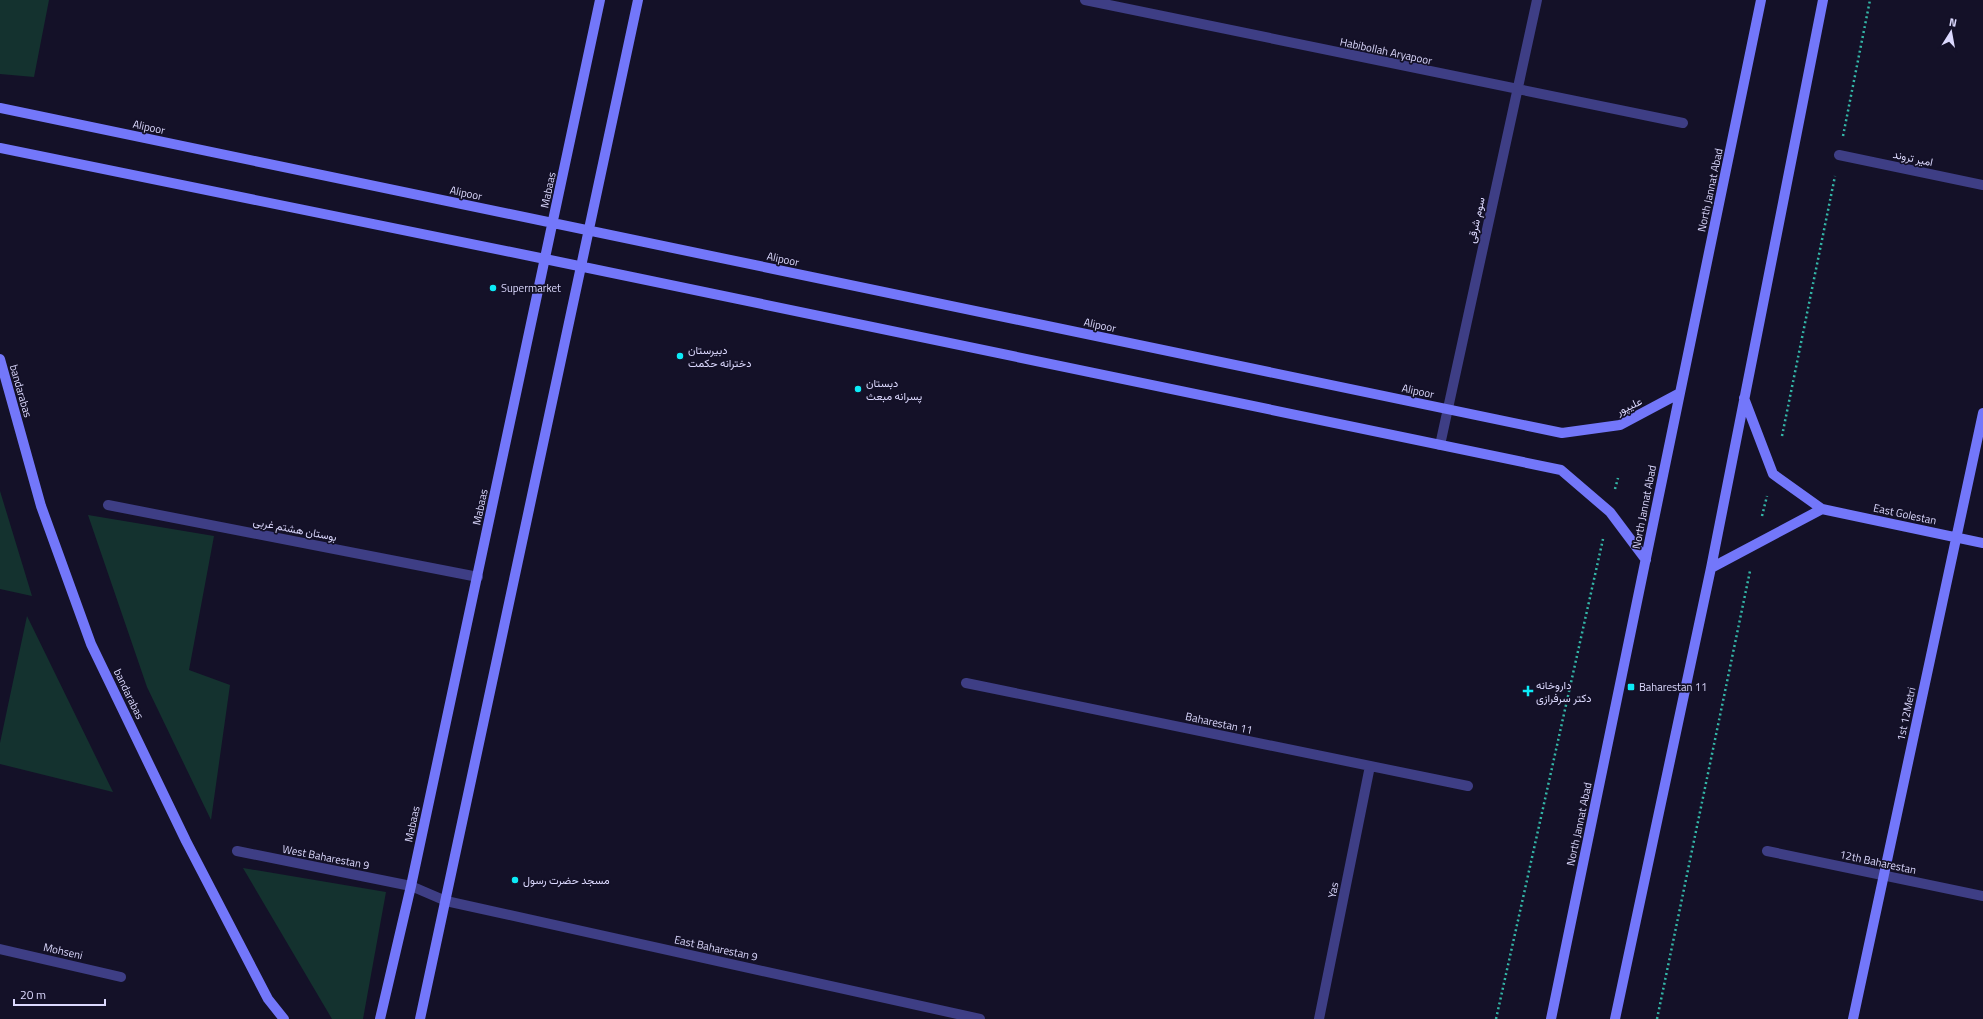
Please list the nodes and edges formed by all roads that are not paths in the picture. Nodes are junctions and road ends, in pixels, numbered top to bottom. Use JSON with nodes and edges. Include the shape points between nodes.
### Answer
{"nodes":[{"id":1,"x":600,"y":0,"type":"edge"},
{"id":2,"x":638,"y":0,"type":"edge"},
{"id":3,"x":1084,"y":0,"type":"edge"},
{"id":4,"x":1537,"y":0,"type":"edge"},
{"id":5,"x":1761,"y":0,"type":"edge"},
{"id":6,"x":1823,"y":0,"type":"edge"},
{"id":7,"x":1517,"y":90,"type":"junction"},
{"id":8,"x":0,"y":108,"type":"edge"},
{"id":9,"x":1683,"y":123,"type":"dead end"},
{"id":10,"x":0,"y":148,"type":"edge"},
{"id":11,"x":1839,"y":155,"type":"road end"},
{"id":12,"x":1983,"y":185,"type":"edge"},
{"id":13,"x":553,"y":223,"type":"junction"},
{"id":14,"x":588,"y":231,"type":"junction"},
{"id":15,"x":545,"y":259,"type":"junction"},
{"id":16,"x":581,"y":266,"type":"junction"},
{"id":17,"x":0,"y":359,"type":"edge"},
{"id":18,"x":1680,"y":393,"type":"junction"},
{"id":19,"x":1744,"y":398,"type":"junction"},
{"id":20,"x":1447,"y":410,"type":"junction"},
{"id":21,"x":1983,"y":413,"type":"edge"},
{"id":22,"x":1440,"y":445,"type":"junction"},
{"id":23,"x":108,"y":505,"type":"dead end"},
{"id":24,"x":1822,"y":509,"type":"junction"},
{"id":25,"x":1956,"y":537,"type":"junction"},
{"id":26,"x":1983,"y":543,"type":"edge"},
{"id":27,"x":1646,"y":560,"type":"junction"},
{"id":28,"x":1711,"y":568,"type":"junction"},
{"id":29,"x":478,"y":577,"type":"junction"},
{"id":30,"x":966,"y":683,"type":"dead end"},
{"id":31,"x":1370,"y":766,"type":"junction"},
{"id":32,"x":1468,"y":786,"type":"dead end"},
{"id":33,"x":236,"y":851,"type":"dead end"},
{"id":34,"x":1767,"y":851,"type":"dead end"},
{"id":35,"x":1884,"y":875,"type":"junction"},
{"id":36,"x":411,"y":886,"type":"junction"},
{"id":37,"x":1983,"y":896,"type":"edge"},
{"id":38,"x":446,"y":901,"type":"junction"},
{"id":39,"x":0,"y":949,"type":"edge"},
{"id":40,"x":121,"y":977,"type":"dead end"},
{"id":41,"x":284,"y":1019,"type":"edge"},
{"id":42,"x":380,"y":1019,"type":"edge"},
{"id":43,"x":420,"y":1019,"type":"edge"},
{"id":44,"x":980,"y":1019,"type":"edge"},
{"id":45,"x":1319,"y":1019,"type":"edge"},
{"id":46,"x":1551,"y":1019,"type":"edge"},
{"id":47,"x":1615,"y":1019,"type":"edge"},
{"id":48,"x":1854,"y":1019,"type":"edge"}],
"edges":[{"from":1,"to":13,"type":"street","name":"Mabaas"},
{"from":2,"to":14,"type":"street"},
{"from":3,"to":7,"type":"street","name":"Habibollah Aryapoor"},
{"from":4,"to":7,"type":"street","name":"سوم شرقی"},
{"from":5,"to":18,"type":"street","name":"North Jannat Abad"},
{"from":6,"to":19,"type":"street"},
{"from":7,"to":9,"type":"street","name":"Habibollah Aryapoor"},
{"from":7,"to":20,"type":"street","name":"سوم شرقی"},
{"from":8,"to":13,"type":"street","name":"Alipoor"},
{"from":10,"to":15,"type":"street"},
{"from":11,"to":12,"type":"street","name":"امیر تروند"},
{"from":13,"to":14,"type":"street","name":"Alipoor"},
{"from":13,"to":15,"type":"street","name":"Mabaas"},
{"from":14,"to":16,"type":"street"},
{"from":14,"to":20,"type":"street","name":"Alipoor"},
{"from":15,"to":16,"type":"street"},
{"from":15,"to":29,"type":"street","name":"Mabaas"},
{"from":16,"to":22,"type":"street"},
{"from":16,"to":38,"type":"street"},
{"from":17,"to":41,"type":"street","name":"bandarabas","via":[[42,506],[91,644],[186,841],[268,999]]},
{"from":18,"to":20,"type":"street","name":"Alipoor","via":[[1620,425],[1562,433]]},
{"from":18,"to":27,"type":"street","name":"North Jannat Abad"},
{"from":19,"to":24,"type":"street","name":"East Golestan","via":[[1773,474]]},
{"from":19,"to":28,"type":"street"},
{"from":20,"to":22,"type":"street","name":"سوم شرقی"},
{"from":21,"to":25,"type":"street","name":"1st 12Metri"},
{"from":22,"to":27,"type":"street","via":[[1561,470],[1610,512]]},
{"from":23,"to":29,"type":"street","name":"بوستان هشتم غربی"},
{"from":24,"to":25,"type":"street","name":"East Golestan"},
{"from":24,"to":28,"type":"street"},
{"from":25,"to":26,"type":"street","name":"East Golestan"},
{"from":25,"to":35,"type":"street","name":"1st 12Metri"},
{"from":27,"to":46,"type":"street","name":"North Jannat Abad"},
{"from":28,"to":47,"type":"street"},
{"from":29,"to":36,"type":"street","name":"Mabaas"},
{"from":30,"to":31,"type":"street","name":"Baharestan 11"},
{"from":31,"to":32,"type":"street","name":"Baharestan 11"},
{"from":31,"to":45,"type":"street","name":"Yas"},
{"from":33,"to":36,"type":"street","name":"West Baharestan 9"},
{"from":34,"to":35,"type":"street","name":"12th Baharestan"},
{"from":35,"to":37,"type":"street","name":"12th Baharestan"},
{"from":35,"to":48,"type":"street","name":"1st 12Metri"},
{"from":36,"to":38,"type":"street","name":"West Baharestan 9"},
{"from":36,"to":42,"type":"street","name":"Mabaas"},
{"from":38,"to":43,"type":"street"},
{"from":38,"to":44,"type":"street","name":"East Baharestan 9"},
{"from":39,"to":40,"type":"street","name":"Mohseni"}]}
